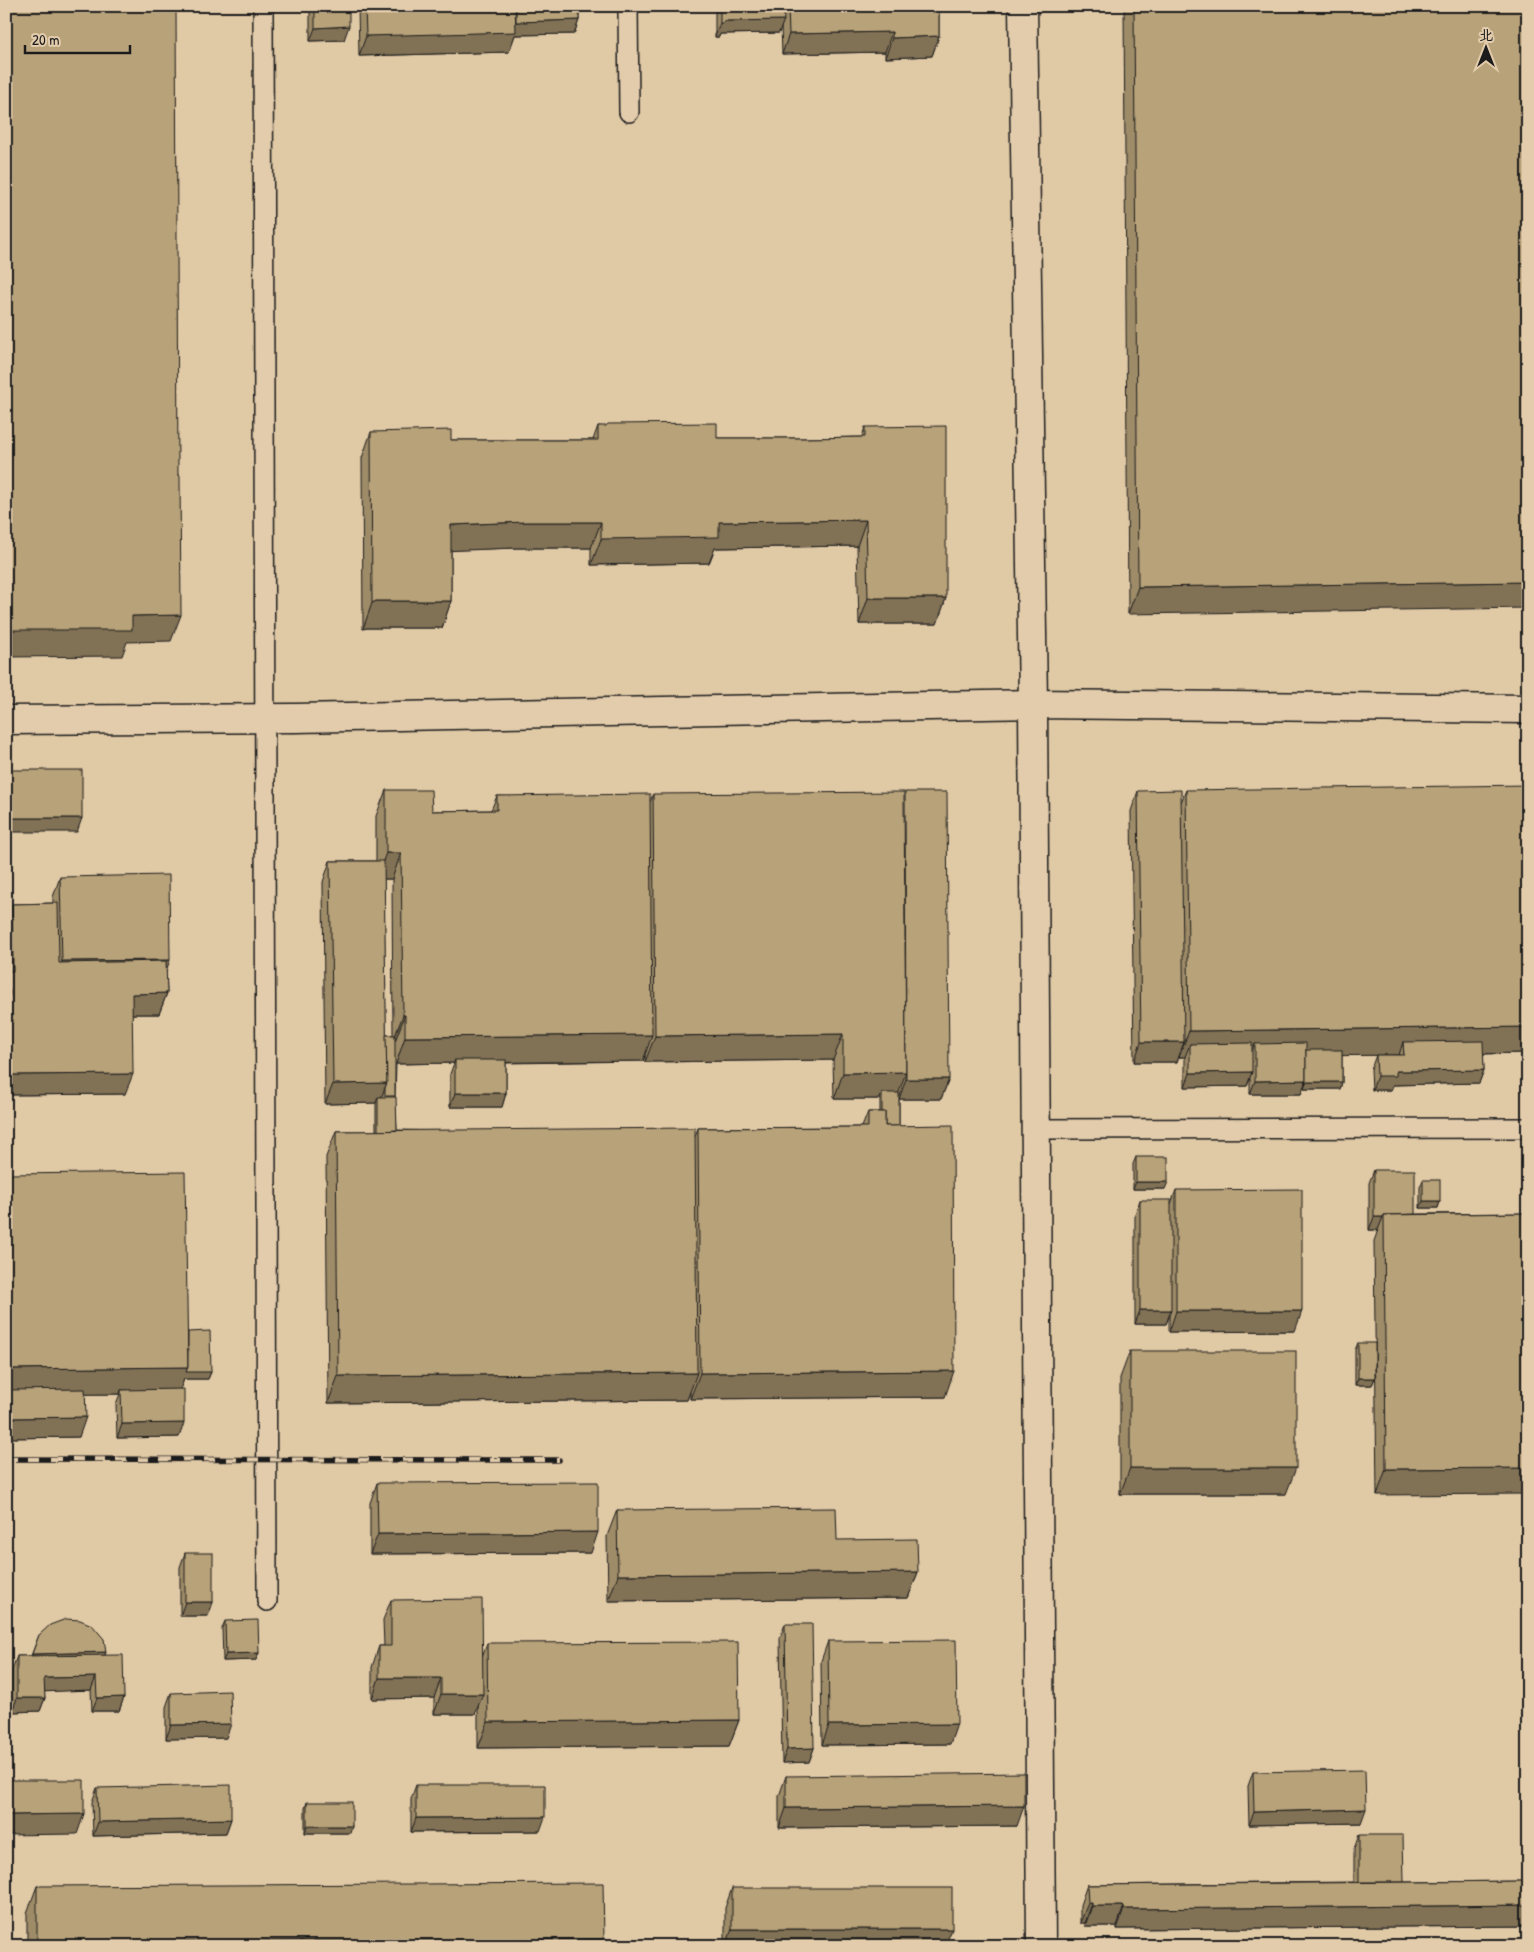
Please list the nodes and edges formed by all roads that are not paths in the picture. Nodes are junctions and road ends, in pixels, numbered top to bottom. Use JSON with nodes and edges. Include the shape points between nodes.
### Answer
{"nodes":[{"id":1,"x":263,"y":6,"type":"edge"},
{"id":2,"x":628,"y":6,"type":"edge"},
{"id":3,"x":1023,"y":6,"type":"edge"},
{"id":4,"x":630,"y":112,"type":"dead end"},
{"id":5,"x":1033,"y":704,"type":"junction"},
{"id":6,"x":1528,"y":709,"type":"edge"},
{"id":7,"x":265,"y":718,"type":"junction"},
{"id":8,"x":6,"y":720,"type":"edge"},
{"id":9,"x":1528,"y":1128,"type":"edge"},
{"id":10,"x":1035,"y":1129,"type":"junction"},
{"id":11,"x":267,"y":1602,"type":"dead end"},
{"id":12,"x":1041,"y":1946,"type":"edge"}],
"edges":[{"from":1,"to":7,"type":"lane"},
{"from":2,"to":4,"type":"lane"},
{"from":3,"to":5,"type":"street"},
{"from":5,"to":6,"type":"street"},
{"from":5,"to":7,"type":"street"},
{"from":5,"to":10,"type":"street"},
{"from":7,"to":8,"type":"street"},
{"from":7,"to":11,"type":"lane"},
{"from":9,"to":10,"type":"lane"},
{"from":10,"to":12,"type":"street"}]}
